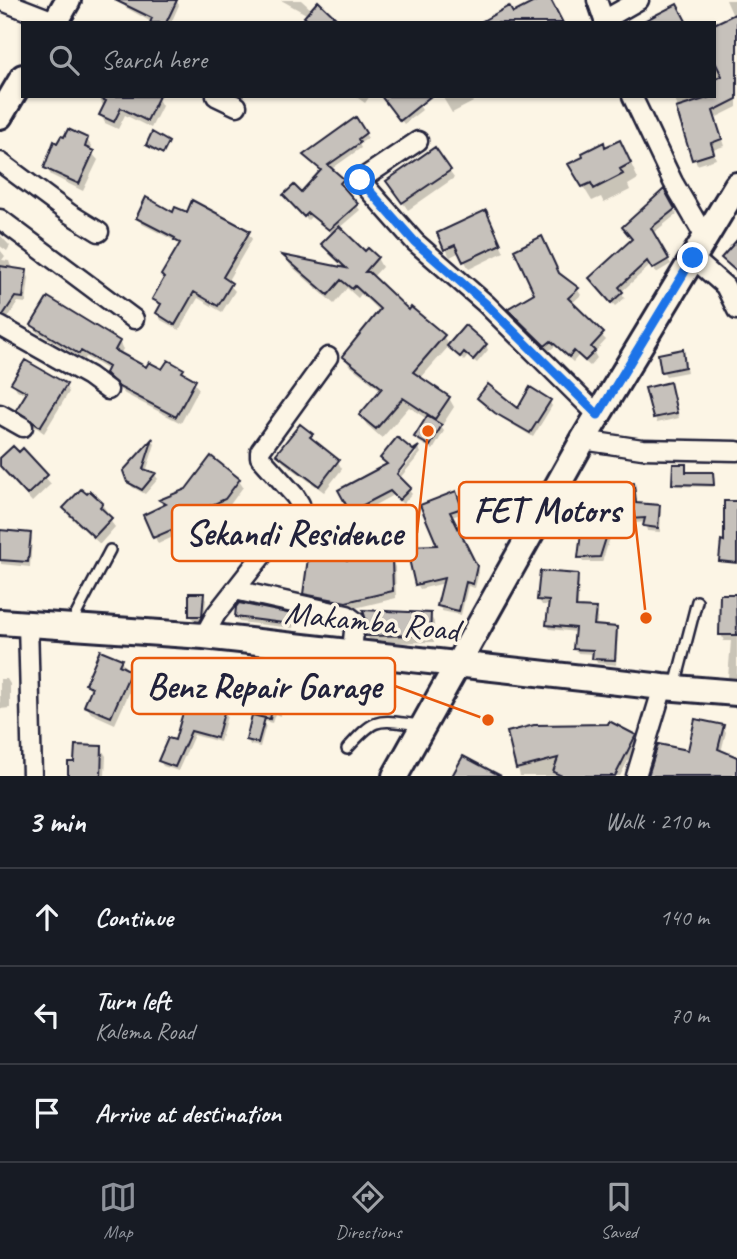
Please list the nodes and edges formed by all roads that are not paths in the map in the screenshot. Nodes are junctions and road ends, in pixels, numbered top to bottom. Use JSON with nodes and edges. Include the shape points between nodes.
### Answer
{"nodes":[{"id":1,"x":0,"y":0,"type":"edge"},
{"id":2,"x":597,"y":0,"type":"edge"},
{"id":3,"x":639,"y":0,"type":"edge"},
{"id":4,"x":60,"y":17,"type":"edge"},
{"id":5,"x":605,"y":21,"type":"edge"},
{"id":6,"x":21,"y":80,"type":"edge"},
{"id":7,"x":220,"y":98,"type":"edge"},
{"id":8,"x":633,"y":98,"type":"edge"},
{"id":9,"x":237,"y":106,"type":"dead end"},
{"id":10,"x":0,"y":116,"type":"edge"},
{"id":11,"x":418,"y":141,"type":"dead end"},
{"id":12,"x":0,"y":162,"type":"edge"},
{"id":13,"x":737,"y":185,"type":"edge"},
{"id":14,"x":0,"y":219,"type":"edge"},
{"id":15,"x":99,"y":232,"type":"dead end"},
{"id":16,"x":705,"y":237,"type":"junction"},
{"id":17,"x":693,"y":258,"type":"junction"},
{"id":18,"x":737,"y":310,"type":"edge"},
{"id":19,"x":134,"y":318,"type":"dead end"},
{"id":20,"x":0,"y":327,"type":"edge"},
{"id":21,"x":328,"y":357,"type":"dead end"},
{"id":22,"x":108,"y":390,"type":"dead end"},
{"id":23,"x":0,"y":414,"type":"edge"},
{"id":24,"x":598,"y":415,"type":"junction"},
{"id":25,"x":23,"y":426,"type":"dead end"},
{"id":26,"x":583,"y":440,"type":"junction"},
{"id":27,"x":737,"y":451,"type":"edge"},
{"id":28,"x":110,"y":550,"type":"dead end"},
{"id":29,"x":236,"y":590,"type":"junction"},
{"id":30,"x":697,"y":601,"type":"dead end"},
{"id":31,"x":0,"y":622,"type":"edge"},
{"id":32,"x":28,"y":623,"type":"junction"},
{"id":33,"x":69,"y":627,"type":"junction"},
{"id":34,"x":204,"y":636,"type":"junction"},
{"id":35,"x":352,"y":652,"type":"junction"},
{"id":36,"x":458,"y":663,"type":"junction"},
{"id":37,"x":669,"y":688,"type":"junction"},
{"id":38,"x":737,"y":693,"type":"edge"},
{"id":39,"x":422,"y":726,"type":"junction"},
{"id":40,"x":347,"y":749,"type":"dead end"},
{"id":41,"x":32,"y":776,"type":"edge"},
{"id":42,"x":395,"y":776,"type":"edge"},
{"id":43,"x":636,"y":776,"type":"edge"}],
"edges":[{"from":1,"to":4,"type":"street"},
{"from":2,"to":5,"type":"street"},
{"from":3,"to":5,"type":"street"},
{"from":6,"to":10,"type":"street"},
{"from":7,"to":9,"type":"street"},
{"from":8,"to":16,"type":"street"},
{"from":11,"to":24,"type":"street","via":[[360,180],[415,242],[470,288]]},
{"from":12,"to":15,"type":"street"},
{"from":13,"to":16,"type":"street"},
{"from":14,"to":19,"type":"street"},
{"from":16,"to":17,"type":"street"},
{"from":17,"to":18,"type":"street","via":[[725,286]]},
{"from":17,"to":24,"type":"street"},
{"from":20,"to":22,"type":"street"},
{"from":21,"to":29,"type":"street","via":[[261,447],[260,457],[300,504]]},
{"from":23,"to":25,"type":"street"},
{"from":24,"to":26,"type":"street"},
{"from":26,"to":27,"type":"street","via":[[653,450]]},
{"from":26,"to":36,"type":"street"},
{"from":28,"to":33,"type":"lane"},
{"from":29,"to":34,"type":"street"},
{"from":29,"to":35,"type":"street","via":[[347,615],[355,621]]},
{"from":30,"to":37,"type":"lane"},
{"from":31,"to":32,"type":"street","name":"Makamba Road"},
{"from":32,"to":33,"type":"street","name":"Makamba Road"},
{"from":32,"to":41,"type":"street"},
{"from":33,"to":34,"type":"street","name":"Makamba Road"},
{"from":34,"to":35,"type":"street","name":"Makamba Road"},
{"from":35,"to":36,"type":"street","name":"Makamba Road"},
{"from":36,"to":37,"type":"street","name":"Makamba Road"},
{"from":36,"to":39,"type":"street"},
{"from":37,"to":38,"type":"street","name":"Makamba Road"},
{"from":37,"to":43,"type":"street"},
{"from":39,"to":40,"type":"lane","via":[[379,720]]},
{"from":39,"to":42,"type":"street"}]}
